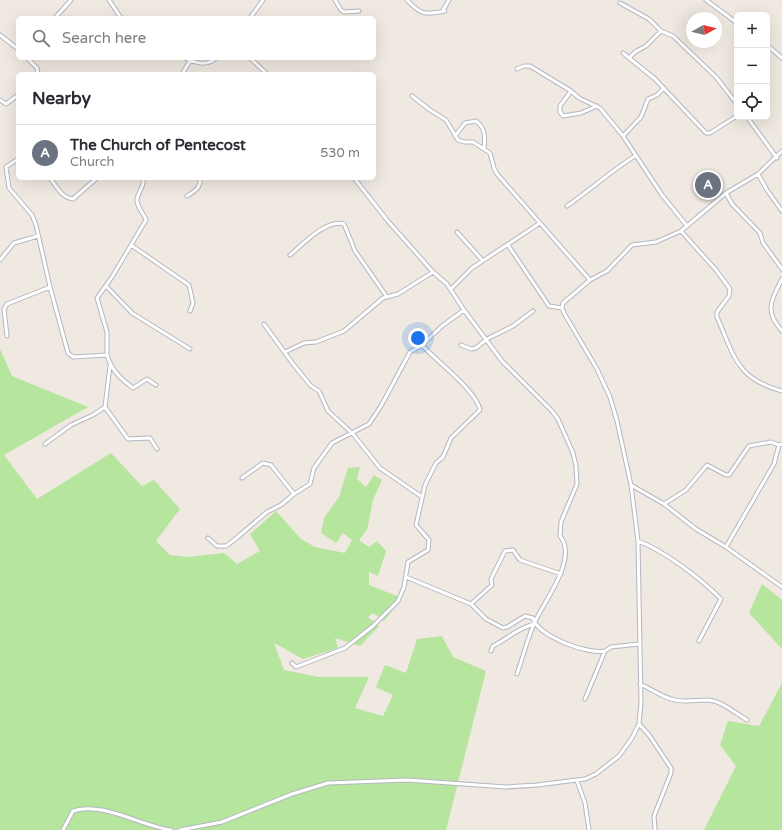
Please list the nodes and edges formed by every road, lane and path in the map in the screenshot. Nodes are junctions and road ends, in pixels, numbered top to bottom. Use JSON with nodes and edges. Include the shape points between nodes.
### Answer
{"nodes":[{"id":1,"x":71,"y":0,"type":"edge"},
{"id":2,"x":109,"y":0,"type":"edge"},
{"id":3,"x":263,"y":0,"type":"edge"},
{"id":4,"x":335,"y":0,"type":"edge"},
{"id":5,"x":407,"y":0,"type":"edge"},
{"id":6,"x":449,"y":0,"type":"edge"},
{"id":7,"x":706,"y":0,"type":"edge"},
{"id":8,"x":620,"y":3,"type":"dead end"},
{"id":9,"x":359,"y":11,"type":"dead end"},
{"id":10,"x":57,"y":16,"type":"edge"},
{"id":11,"x":120,"y":16,"type":"edge"},
{"id":12,"x":251,"y":16,"type":"edge"},
{"id":13,"x":734,"y":21,"type":"edge"},
{"id":14,"x":661,"y":30,"type":"junction"},
{"id":15,"x":0,"y":35,"type":"edge"},
{"id":16,"x":16,"y":47,"type":"edge"},
{"id":17,"x":770,"y":48,"type":"edge"},
{"id":18,"x":623,"y":54,"type":"dead end"},
{"id":19,"x":629,"y":58,"type":"junction"},
{"id":20,"x":782,"y":58,"type":"edge"},
{"id":21,"x":28,"y":60,"type":"edge"},
{"id":22,"x":213,"y":60,"type":"edge"},
{"id":23,"x":252,"y":60,"type":"edge"},
{"id":24,"x":190,"y":61,"type":"joint"},
{"id":25,"x":517,"y":69,"type":"dead end"},
{"id":26,"x":39,"y":72,"type":"edge"},
{"id":27,"x":183,"y":72,"type":"edge"},
{"id":28,"x":266,"y":72,"type":"edge"},
{"id":29,"x":664,"y":88,"type":"junction"},
{"id":30,"x":571,"y":91,"type":"junction"},
{"id":31,"x":16,"y":96,"type":"edge"},
{"id":32,"x":412,"y":96,"type":"dead end"},
{"id":33,"x":0,"y":100,"type":"edge"},
{"id":34,"x":734,"y":100,"type":"edge"},
{"id":35,"x":597,"y":106,"type":"junction"},
{"id":36,"x":734,"y":118,"type":"edge"},
{"id":37,"x":749,"y":120,"type":"edge"},
{"id":38,"x":455,"y":136,"type":"junction"},
{"id":39,"x":623,"y":136,"type":"junction"},
{"id":40,"x":484,"y":149,"type":"junction"},
{"id":41,"x":782,"y":151,"type":"edge"},
{"id":42,"x":635,"y":156,"type":"junction"},
{"id":43,"x":777,"y":158,"type":"junction"},
{"id":44,"x":16,"y":160,"type":"edge"},
{"id":45,"x":0,"y":171,"type":"edge"},
{"id":46,"x":5,"y":171,"type":"junction"},
{"id":47,"x":758,"y":174,"type":"junction"},
{"id":48,"x":52,"y":180,"type":"edge"},
{"id":49,"x":95,"y":180,"type":"edge"},
{"id":50,"x":143,"y":180,"type":"edge"},
{"id":51,"x":200,"y":180,"type":"edge"},
{"id":52,"x":355,"y":180,"type":"edge"},
{"id":53,"x":726,"y":193,"type":"junction"},
{"id":54,"x":187,"y":196,"type":"dead end"},
{"id":55,"x":567,"y":206,"type":"dead end"},
{"id":56,"x":782,"y":211,"type":"edge"},
{"id":57,"x":540,"y":223,"type":"junction"},
{"id":58,"x":687,"y":226,"type":"junction"},
{"id":59,"x":681,"y":231,"type":"junction"},
{"id":60,"x":457,"y":232,"type":"dead end"},
{"id":61,"x":38,"y":236,"type":"junction"},
{"id":62,"x":131,"y":245,"type":"junction"},
{"id":63,"x":508,"y":245,"type":"junction"},
{"id":64,"x":290,"y":255,"type":"dead end"},
{"id":65,"x":0,"y":260,"type":"edge"},
{"id":66,"x":482,"y":261,"type":"junction"},
{"id":67,"x":782,"y":269,"type":"edge"},
{"id":68,"x":433,"y":272,"type":"junction"},
{"id":69,"x":782,"y":279,"type":"edge"},
{"id":70,"x":590,"y":280,"type":"junction"},
{"id":71,"x":106,"y":286,"type":"junction"},
{"id":72,"x":50,"y":287,"type":"junction"},
{"id":73,"x":451,"y":290,"type":"junction"},
{"id":74,"x":387,"y":297,"type":"junction"},
{"id":75,"x":562,"y":308,"type":"junction"},
{"id":76,"x":464,"y":310,"type":"junction"},
{"id":77,"x":190,"y":311,"type":"dead end"},
{"id":78,"x":533,"y":311,"type":"dead end"},
{"id":79,"x":264,"y":324,"type":"dead end"},
{"id":80,"x":782,"y":331,"type":"edge"},
{"id":81,"x":6,"y":336,"type":"dead end"},
{"id":82,"x":487,"y":339,"type":"junction"},
{"id":83,"x":422,"y":345,"type":"junction"},
{"id":84,"x":461,"y":345,"type":"dead end"},
{"id":85,"x":190,"y":348,"type":"dead end"},
{"id":86,"x":285,"y":352,"type":"junction"},
{"id":87,"x":107,"y":356,"type":"junction"},
{"id":88,"x":110,"y":366,"type":"junction"},
{"id":89,"x":156,"y":385,"type":"dead end"},
{"id":90,"x":782,"y":391,"type":"edge"},
{"id":91,"x":106,"y":407,"type":"junction"},
{"id":92,"x":353,"y":434,"type":"junction"},
{"id":93,"x":45,"y":444,"type":"dead end"},
{"id":94,"x":780,"y":444,"type":"edge"},
{"id":95,"x":157,"y":449,"type":"dead end"},
{"id":96,"x":242,"y":478,"type":"dead end"},
{"id":97,"x":631,"y":485,"type":"junction"},
{"id":98,"x":294,"y":494,"type":"junction"},
{"id":99,"x":422,"y":497,"type":"junction"},
{"id":100,"x":664,"y":504,"type":"junction"},
{"id":101,"x":208,"y":538,"type":"dead end"},
{"id":102,"x":638,"y":541,"type":"junction"},
{"id":103,"x":726,"y":548,"type":"junction"},
{"id":104,"x":561,"y":574,"type":"junction"},
{"id":105,"x":406,"y":576,"type":"junction"},
{"id":106,"x":782,"y":587,"type":"edge"},
{"id":107,"x":471,"y":604,"type":"junction"},
{"id":108,"x":534,"y":624,"type":"junction"},
{"id":109,"x":699,"y":642,"type":"dead end"},
{"id":110,"x":639,"y":644,"type":"junction"},
{"id":111,"x":491,"y":650,"type":"dead end"},
{"id":112,"x":605,"y":651,"type":"junction"},
{"id":113,"x":292,"y":663,"type":"dead end"},
{"id":114,"x":517,"y":674,"type":"dead end"},
{"id":115,"x":640,"y":684,"type":"junction"},
{"id":116,"x":585,"y":699,"type":"dead end"},
{"id":117,"x":747,"y":720,"type":"dead end"},
{"id":118,"x":639,"y":724,"type":"junction"},
{"id":119,"x":577,"y":781,"type":"junction"},
{"id":120,"x":63,"y":830,"type":"edge"},
{"id":121,"x":171,"y":830,"type":"edge"},
{"id":122,"x":180,"y":830,"type":"edge"},
{"id":123,"x":589,"y":830,"type":"edge"},
{"id":124,"x":655,"y":830,"type":"edge"}],
"edges":[{"from":1,"to":10,"type":"street"},
{"from":2,"to":11,"type":"street"},
{"from":3,"to":12,"type":"street"},
{"from":4,"to":9,"type":"street","via":[[344,12]]},
{"from":5,"to":6,"type":"street","via":[[427,15],[445,12],[443,10]]},
{"from":7,"to":13,"type":"street"},
{"from":8,"to":14,"type":"street","via":[[649,18]]},
{"from":14,"to":19,"type":"street","via":[[646,46]]},
{"from":14,"to":34,"type":"street","via":[[673,36],[689,51],[723,85]]},
{"from":15,"to":16,"type":"street"},
{"from":17,"to":20,"type":"street"},
{"from":18,"to":19,"type":"street"},
{"from":19,"to":29,"type":"street"},
{"from":21,"to":26,"type":"street"},
{"from":22,"to":24,"type":"street","via":[[205,64]]},
{"from":23,"to":28,"type":"street"},
{"from":24,"to":27,"type":"street"},
{"from":25,"to":30,"type":"street","via":[[530,66]]},
{"from":29,"to":36,"type":"street","via":[[706,133]]},
{"from":29,"to":39,"type":"street","via":[[657,96],[648,99],[641,117]]},
{"from":30,"to":35,"type":"street","via":[[584,101]]},
{"from":30,"to":35,"type":"street","via":[[560,106],[563,116],[581,113]]},
{"from":31,"to":33,"type":"street","via":[[6,104]]},
{"from":32,"to":38,"type":"street","via":[[446,120]]},
{"from":35,"to":39,"type":"street"},
{"from":37,"to":43,"type":"street"},
{"from":38,"to":40,"type":"street","via":[[458,140],[473,142]]},
{"from":38,"to":40,"type":"street","via":[[464,123],[476,121],[484,131]]},
{"from":39,"to":42,"type":"street"},
{"from":40,"to":57,"type":"street","via":[[490,152],[497,174]]},
{"from":41,"to":43,"type":"street"},
{"from":42,"to":55,"type":"street"},
{"from":42,"to":58,"type":"street"},
{"from":43,"to":47,"type":"street"},
{"from":44,"to":46,"type":"street","via":[[6,167]]},
{"from":45,"to":46,"type":"street"},
{"from":46,"to":61,"type":"street","via":[[9,188],[32,215]]},
{"from":47,"to":53,"type":"street"},
{"from":47,"to":56,"type":"street"},
{"from":48,"to":49,"type":"street","via":[[62,194],[73,199]]},
{"from":50,"to":62,"type":"street","via":[[137,204],[146,220]]},
{"from":51,"to":54,"type":"street","via":[[197,189]]},
{"from":52,"to":68,"type":"street","via":[[377,209]]},
{"from":53,"to":58,"type":"street"},
{"from":53,"to":67,"type":"street","via":[[732,204],[760,233],[763,243]]},
{"from":57,"to":63,"type":"street"},
{"from":57,"to":70,"type":"street"},
{"from":58,"to":59,"type":"street"},
{"from":59,"to":70,"type":"street","via":[[656,242],[632,245],[607,271]]},
{"from":59,"to":90,"type":"street","via":[[730,289],[729,296],[716,312],[740,366],[749,377],[759,383]]},
{"from":60,"to":66,"type":"street"},
{"from":61,"to":65,"type":"street","via":[[14,243]]},
{"from":61,"to":72,"type":"street"},
{"from":62,"to":71,"type":"street"},
{"from":62,"to":77,"type":"street","via":[[189,284],[193,303]]},
{"from":63,"to":66,"type":"street"},
{"from":63,"to":75,"type":"street","via":[[549,306]]},
{"from":64,"to":74,"type":"street","via":[[329,224],[344,224],[355,250]]},
{"from":66,"to":73,"type":"street"},
{"from":68,"to":73,"type":"street"},
{"from":68,"to":74,"type":"street","via":[[398,294]]},
{"from":69,"to":80,"type":"street","via":[[770,302],[772,319]]},
{"from":70,"to":75,"type":"street","via":[[566,299]]},
{"from":71,"to":85,"type":"street","via":[[132,313]]},
{"from":71,"to":87,"type":"street","via":[[97,298],[107,332]]},
{"from":72,"to":81,"type":"street","via":[[7,304],[4,309]]},
{"from":72,"to":87,"type":"street","via":[[69,356]]},
{"from":73,"to":76,"type":"street"},
{"from":74,"to":86,"type":"street","via":[[344,331],[316,342],[304,343]]},
{"from":75,"to":97,"type":"street","via":[[610,397],[618,421]]},
{"from":76,"to":82,"type":"street"},
{"from":76,"to":83,"type":"street"},
{"from":78,"to":82,"type":"street","via":[[513,326]]},
{"from":79,"to":86,"type":"street"},
{"from":82,"to":84,"type":"street","via":[[473,349]]},
{"from":82,"to":104,"type":"street","via":[[502,360],[558,419],[573,453],[577,484],[561,522],[560,536],[564,541],[565,552]]},
{"from":83,"to":92,"type":"street","via":[[406,356],[393,386],[369,424]]},
{"from":83,"to":99,"type":"street","via":[[468,390],[477,401],[480,410],[452,438],[446,453],[436,463]]},
{"from":86,"to":92,"type":"street","via":[[319,391],[328,411]]},
{"from":87,"to":88,"type":"street"},
{"from":88,"to":89,"type":"street","via":[[119,378],[133,388],[147,379]]},
{"from":88,"to":91,"type":"street"},
{"from":91,"to":93,"type":"street","via":[[71,425]]},
{"from":91,"to":95,"type":"street","via":[[128,439],[150,438]]},
{"from":92,"to":98,"type":"street","via":[[332,443],[314,468],[310,484]]},
{"from":92,"to":99,"type":"street","via":[[380,468]]},
{"from":94,"to":100,"type":"street","via":[[771,442],[749,446],[729,475],[707,465],[679,496]]},
{"from":94,"to":103,"type":"street","via":[[774,464]]},
{"from":96,"to":98,"type":"street","via":[[263,463],[267,463]]},
{"from":97,"to":100,"type":"street"},
{"from":97,"to":102,"type":"street"},
{"from":98,"to":101,"type":"street","via":[[267,512],[226,546],[217,546]]},
{"from":99,"to":105,"type":"street","via":[[416,525],[428,540],[429,546],[428,550],[408,562]]},
{"from":100,"to":103,"type":"street"},
{"from":102,"to":109,"type":"street","via":[[653,547],[710,588],[721,599]]},
{"from":102,"to":110,"type":"street"},
{"from":103,"to":106,"type":"street"},
{"from":104,"to":107,"type":"street","via":[[520,560],[513,550],[506,551],[491,579],[492,585]]},
{"from":104,"to":108,"type":"street"},
{"from":105,"to":107,"type":"street"},
{"from":105,"to":113,"type":"street","via":[[398,601],[373,626],[345,648],[296,667]]},
{"from":107,"to":108,"type":"street","via":[[486,619],[502,628],[525,616],[532,618]]},
{"from":108,"to":111,"type":"street","via":[[519,628]]},
{"from":108,"to":112,"type":"street","via":[[548,636],[596,652]]},
{"from":108,"to":114,"type":"street"},
{"from":110,"to":112,"type":"street"},
{"from":110,"to":115,"type":"street"},
{"from":112,"to":116,"type":"street"},
{"from":115,"to":117,"type":"street","via":[[669,699],[688,702],[709,700],[723,705]]},
{"from":115,"to":118,"type":"street"},
{"from":118,"to":119,"type":"street","via":[[619,756],[596,774]]},
{"from":118,"to":124,"type":"street","via":[[671,770],[654,816]]},
{"from":119,"to":122,"type":"street","via":[[506,787],[407,780],[328,784],[292,794],[222,822]]},
{"from":119,"to":123,"type":"street","via":[[585,804]]},
{"from":120,"to":121,"type":"street","via":[[73,811],[82,808],[109,812]]}]}
